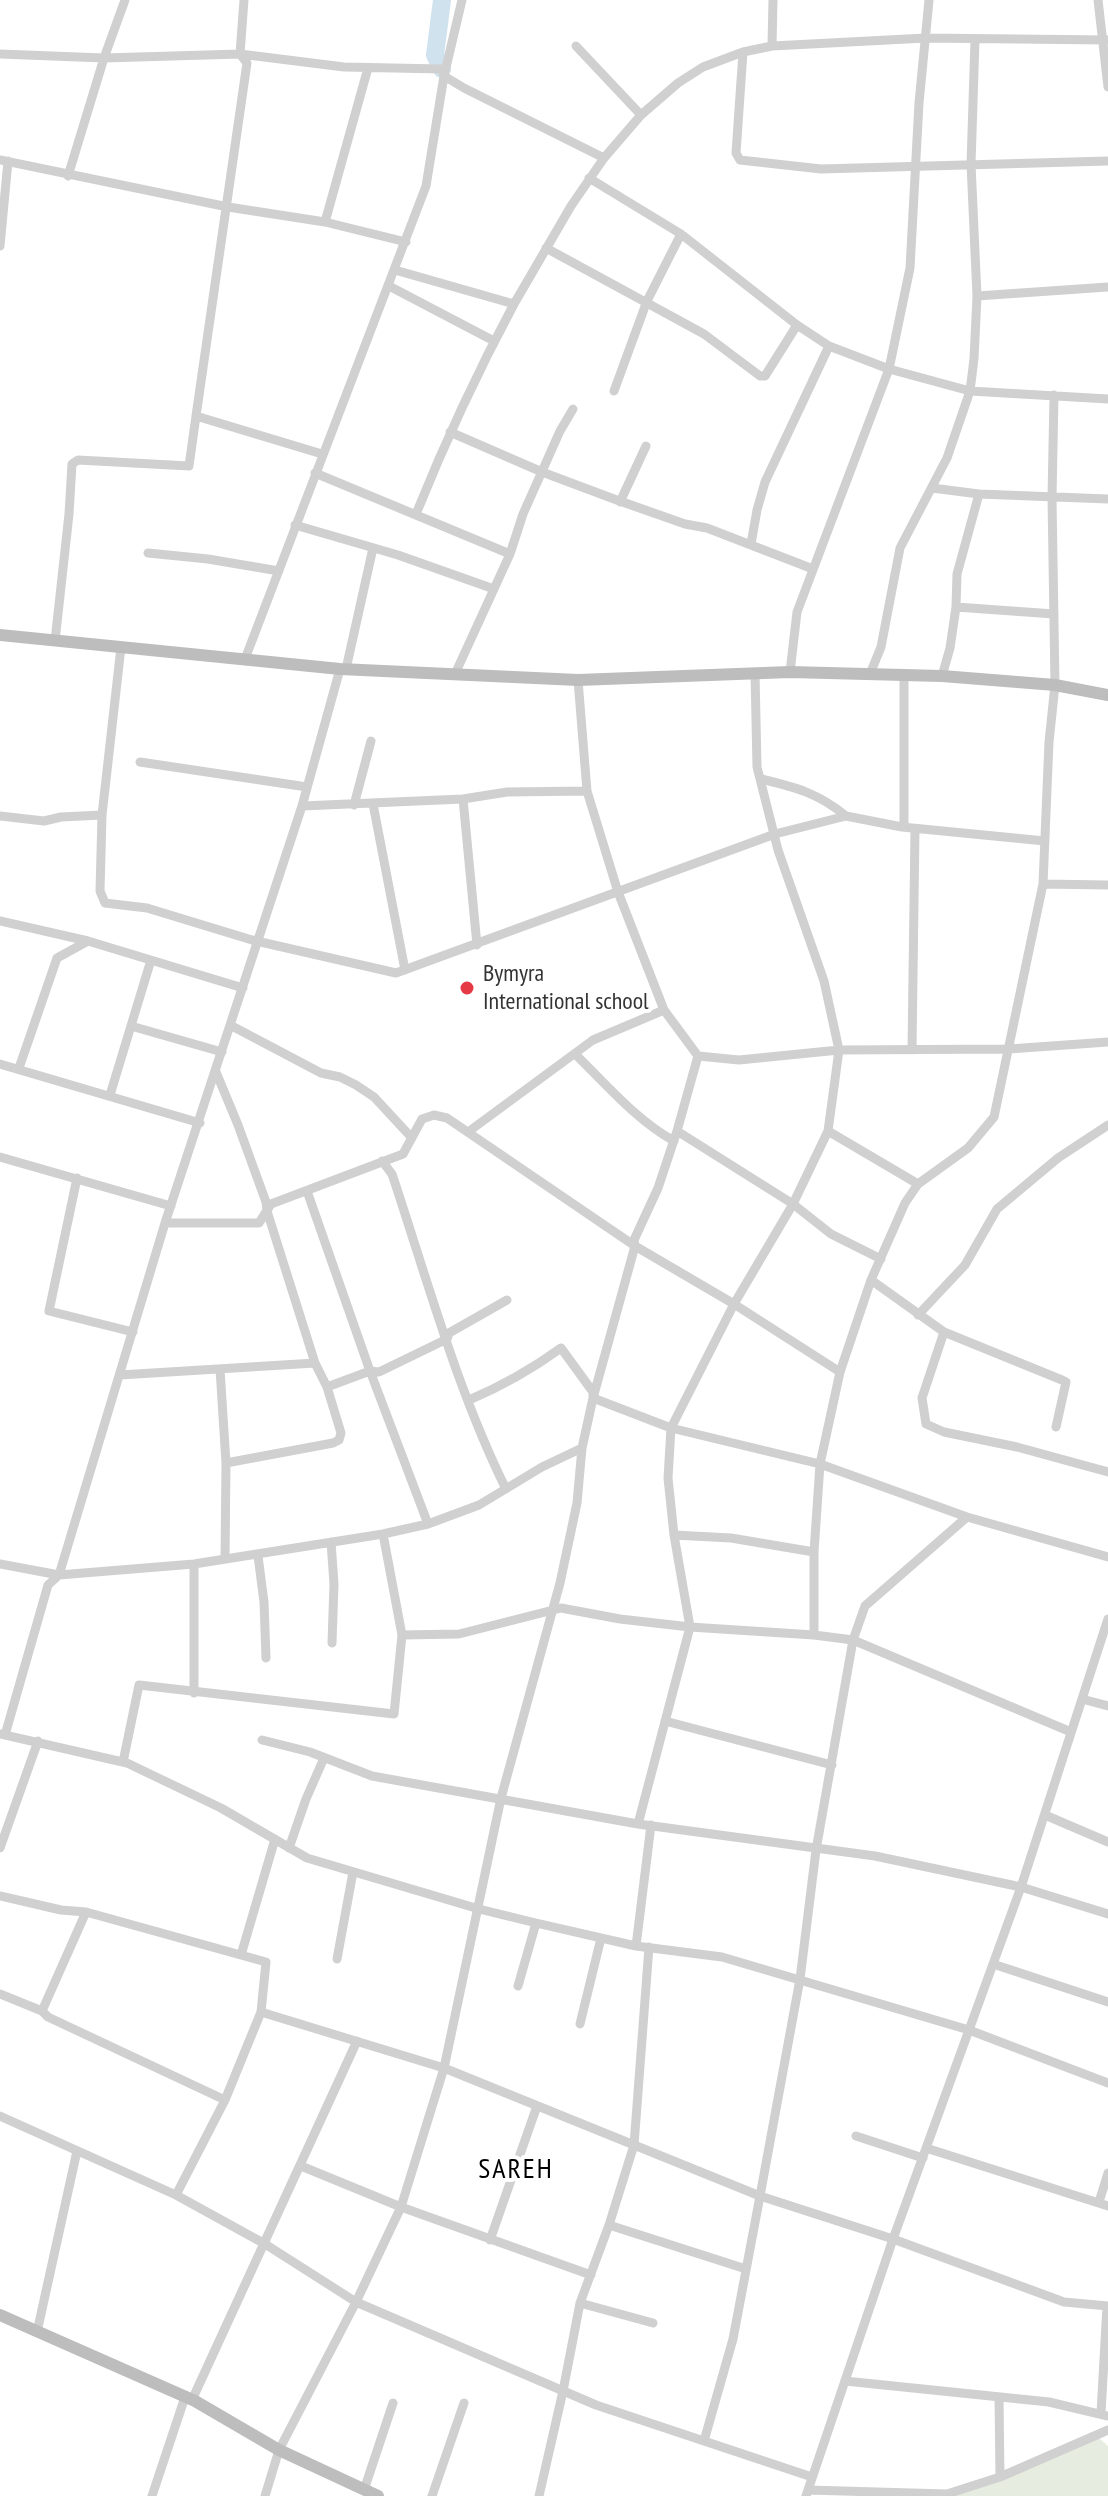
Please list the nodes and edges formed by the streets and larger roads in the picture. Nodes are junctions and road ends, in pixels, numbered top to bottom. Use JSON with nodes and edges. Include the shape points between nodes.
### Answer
{"nodes":[{"id":1,"x":125,"y":0,"type":"edge"},
{"id":2,"x":244,"y":0,"type":"edge"},
{"id":3,"x":462,"y":0,"type":"edge"},
{"id":4,"x":773,"y":0,"type":"edge"},
{"id":5,"x":929,"y":0,"type":"edge"},
{"id":6,"x":1098,"y":0,"type":"edge"},
{"id":7,"x":926,"y":38,"type":"junction"},
{"id":8,"x":975,"y":40,"type":"junction"},
{"id":9,"x":1105,"y":40,"type":"edge"},
{"id":10,"x":576,"y":46,"type":"dead end"},
{"id":11,"x":772,"y":46,"type":"junction"},
{"id":12,"x":743,"y":52,"type":"junction"},
{"id":13,"x":0,"y":54,"type":"edge"},
{"id":14,"x":240,"y":54,"type":"junction"},
{"id":15,"x":104,"y":58,"type":"junction"},
{"id":16,"x":368,"y":68,"type":"junction"},
{"id":17,"x":444,"y":76,"type":"junction"},
{"id":18,"x":1108,"y":87,"type":"edge"},
{"id":19,"x":641,"y":115,"type":"junction"},
{"id":20,"x":604,"y":158,"type":"junction"},
{"id":21,"x":4,"y":160,"type":"edge"},
{"id":22,"x":1108,"y":161,"type":"edge"},
{"id":23,"x":971,"y":164,"type":"junction"},
{"id":24,"x":915,"y":167,"type":"junction"},
{"id":25,"x":68,"y":176,"type":"junction"},
{"id":26,"x":589,"y":178,"type":"junction"},
{"id":27,"x":228,"y":207,"type":"junction"},
{"id":28,"x":325,"y":222,"type":"junction"},
{"id":29,"x":681,"y":234,"type":"junction"},
{"id":30,"x":406,"y":242,"type":"junction"},
{"id":31,"x":0,"y":246,"type":"edge"},
{"id":32,"x":546,"y":248,"type":"junction"},
{"id":33,"x":395,"y":270,"type":"junction"},
{"id":34,"x":389,"y":286,"type":"junction"},
{"id":35,"x":1108,"y":287,"type":"edge"},
{"id":36,"x":977,"y":296,"type":"junction"},
{"id":37,"x":647,"y":301,"type":"junction"},
{"id":38,"x":514,"y":304,"type":"junction"},
{"id":39,"x":797,"y":325,"type":"junction"},
{"id":40,"x":494,"y":341,"type":"junction"},
{"id":41,"x":829,"y":346,"type":"junction"},
{"id":42,"x":889,"y":369,"type":"junction"},
{"id":43,"x":614,"y":391,"type":"dead end"},
{"id":44,"x":970,"y":391,"type":"junction"},
{"id":45,"x":1054,"y":395,"type":"junction"},
{"id":46,"x":1108,"y":399,"type":"edge"},
{"id":47,"x":573,"y":409,"type":"dead end"},
{"id":48,"x":196,"y":416,"type":"junction"},
{"id":49,"x":450,"y":432,"type":"junction"},
{"id":50,"x":646,"y":446,"type":"dead end"},
{"id":51,"x":322,"y":454,"type":"junction"},
{"id":52,"x":542,"y":472,"type":"junction"},
{"id":53,"x":315,"y":473,"type":"junction"},
{"id":54,"x":932,"y":488,"type":"junction"},
{"id":55,"x":979,"y":494,"type":"junction"},
{"id":56,"x":1052,"y":498,"type":"junction"},
{"id":57,"x":1108,"y":499,"type":"edge"},
{"id":58,"x":620,"y":502,"type":"junction"},
{"id":59,"x":416,"y":514,"type":"junction"},
{"id":60,"x":295,"y":525,"type":"junction"},
{"id":61,"x":751,"y":544,"type":"junction"},
{"id":62,"x":373,"y":548,"type":"junction"},
{"id":63,"x":148,"y":553,"type":"dead end"},
{"id":64,"x":510,"y":554,"type":"junction"},
{"id":65,"x":813,"y":569,"type":"junction"},
{"id":66,"x":279,"y":571,"type":"junction"},
{"id":67,"x":494,"y":589,"type":"junction"},
{"id":68,"x":956,"y":607,"type":"junction"},
{"id":69,"x":1054,"y":614,"type":"junction"},
{"id":70,"x":0,"y":635,"type":"edge"},
{"id":71,"x":55,"y":641,"type":"junction"},
{"id":72,"x":121,"y":647,"type":"junction"},
{"id":73,"x":245,"y":659,"type":"junction"},
{"id":74,"x":343,"y":669,"type":"junction"},
{"id":75,"x":790,"y":672,"type":"junction"},
{"id":76,"x":755,"y":673,"type":"junction"},
{"id":77,"x":455,"y":674,"type":"junction"},
{"id":78,"x":870,"y":674,"type":"junction"},
{"id":79,"x":904,"y":675,"type":"junction"},
{"id":80,"x":942,"y":676,"type":"junction"},
{"id":81,"x":578,"y":680,"type":"junction"},
{"id":82,"x":1055,"y":685,"type":"junction"},
{"id":83,"x":1108,"y":695,"type":"edge"},
{"id":84,"x":371,"y":741,"type":"dead end"},
{"id":85,"x":140,"y":762,"type":"dead end"},
{"id":86,"x":761,"y":779,"type":"junction"},
{"id":87,"x":307,"y":787,"type":"junction"},
{"id":88,"x":587,"y":791,"type":"junction"},
{"id":89,"x":463,"y":799,"type":"junction"},
{"id":90,"x":373,"y":804,"type":"junction"},
{"id":91,"x":354,"y":805,"type":"junction"},
{"id":92,"x":302,"y":806,"type":"junction"},
{"id":93,"x":102,"y":815,"type":"junction"},
{"id":94,"x":0,"y":816,"type":"edge"},
{"id":95,"x":846,"y":816,"type":"junction"},
{"id":96,"x":910,"y":828,"type":"junction"},
{"id":97,"x":775,"y":834,"type":"junction"},
{"id":98,"x":1045,"y":841,"type":"junction"},
{"id":99,"x":1043,"y":884,"type":"junction"},
{"id":100,"x":1108,"y":885,"type":"edge"},
{"id":101,"x":618,"y":892,"type":"junction"},
{"id":102,"x":0,"y":921,"type":"edge"},
{"id":103,"x":88,"y":941,"type":"junction"},
{"id":104,"x":257,"y":941,"type":"junction"},
{"id":105,"x":477,"y":945,"type":"junction"},
{"id":106,"x":151,"y":960,"type":"junction"},
{"id":107,"x":405,"y":970,"type":"junction"},
{"id":108,"x":243,"y":988,"type":"junction"},
{"id":109,"x":664,"y":1010,"type":"junction"},
{"id":110,"x":230,"y":1025,"type":"junction"},
{"id":111,"x":131,"y":1026,"type":"junction"},
{"id":112,"x":1108,"y":1042,"type":"edge"},
{"id":113,"x":1009,"y":1049,"type":"junction"},
{"id":114,"x":839,"y":1050,"type":"junction"},
{"id":115,"x":912,"y":1050,"type":"junction"},
{"id":116,"x":222,"y":1052,"type":"junction"},
{"id":117,"x":575,"y":1054,"type":"junction"},
{"id":118,"x":698,"y":1056,"type":"junction"},
{"id":119,"x":0,"y":1064,"type":"edge"},
{"id":120,"x":19,"y":1068,"type":"junction"},
{"id":121,"x":216,"y":1072,"type":"junction"},
{"id":122,"x":110,"y":1095,"type":"junction"},
{"id":123,"x":200,"y":1123,"type":"junction"},
{"id":124,"x":1108,"y":1125,"type":"edge"},
{"id":125,"x":828,"y":1131,"type":"junction"},
{"id":126,"x":468,"y":1132,"type":"junction"},
{"id":127,"x":675,"y":1136,"type":"junction"},
{"id":128,"x":412,"y":1138,"type":"junction"},
{"id":129,"x":0,"y":1157,"type":"edge"},
{"id":130,"x":382,"y":1161,"type":"junction"},
{"id":131,"x":77,"y":1178,"type":"junction"},
{"id":132,"x":918,"y":1184,"type":"junction"},
{"id":133,"x":307,"y":1191,"type":"junction"},
{"id":134,"x":793,"y":1204,"type":"junction"},
{"id":135,"x":171,"y":1206,"type":"junction"},
{"id":136,"x":267,"y":1211,"type":"junction"},
{"id":137,"x":165,"y":1223,"type":"junction"},
{"id":138,"x":635,"y":1246,"type":"junction"},
{"id":139,"x":881,"y":1259,"type":"junction"},
{"id":140,"x":871,"y":1280,"type":"junction"},
{"id":141,"x":507,"y":1300,"type":"dead end"},
{"id":142,"x":734,"y":1304,"type":"junction"},
{"id":143,"x":918,"y":1315,"type":"junction"},
{"id":144,"x":133,"y":1332,"type":"junction"},
{"id":145,"x":944,"y":1332,"type":"junction"},
{"id":146,"x":447,"y":1339,"type":"junction"},
{"id":147,"x":315,"y":1363,"type":"junction"},
{"id":148,"x":220,"y":1369,"type":"junction"},
{"id":149,"x":370,"y":1371,"type":"junction"},
{"id":150,"x":840,"y":1372,"type":"junction"},
{"id":151,"x":120,"y":1375,"type":"junction"},
{"id":152,"x":327,"y":1387,"type":"junction"},
{"id":153,"x":593,"y":1398,"type":"junction"},
{"id":154,"x":469,"y":1400,"type":"junction"},
{"id":155,"x":1056,"y":1427,"type":"dead end"},
{"id":156,"x":671,"y":1428,"type":"junction"},
{"id":157,"x":582,"y":1448,"type":"junction"},
{"id":158,"x":226,"y":1463,"type":"junction"},
{"id":159,"x":820,"y":1464,"type":"junction"},
{"id":160,"x":1108,"y":1472,"type":"edge"},
{"id":161,"x":506,"y":1489,"type":"junction"},
{"id":162,"x":967,"y":1517,"type":"junction"},
{"id":163,"x":428,"y":1524,"type":"junction"},
{"id":164,"x":383,"y":1534,"type":"junction"},
{"id":165,"x":674,"y":1535,"type":"junction"},
{"id":166,"x":331,"y":1542,"type":"junction"},
{"id":167,"x":814,"y":1552,"type":"junction"},
{"id":168,"x":258,"y":1556,"type":"junction"},
{"id":169,"x":1108,"y":1557,"type":"edge"},
{"id":170,"x":225,"y":1559,"type":"junction"},
{"id":171,"x":0,"y":1564,"type":"edge"},
{"id":172,"x":194,"y":1564,"type":"junction"},
{"id":173,"x":59,"y":1575,"type":"junction"},
{"id":174,"x":551,"y":1611,"type":"junction"},
{"id":175,"x":1108,"y":1619,"type":"edge"},
{"id":176,"x":690,"y":1627,"type":"junction"},
{"id":177,"x":402,"y":1635,"type":"junction"},
{"id":178,"x":814,"y":1635,"type":"junction"},
{"id":179,"x":853,"y":1640,"type":"junction"},
{"id":180,"x":332,"y":1643,"type":"dead end"},
{"id":181,"x":266,"y":1658,"type":"dead end"},
{"id":182,"x":194,"y":1693,"type":"junction"},
{"id":183,"x":1082,"y":1699,"type":"junction"},
{"id":184,"x":1108,"y":1706,"type":"edge"},
{"id":185,"x":665,"y":1721,"type":"junction"},
{"id":186,"x":1071,"y":1732,"type":"junction"},
{"id":187,"x":2,"y":1735,"type":"edge"},
{"id":188,"x":262,"y":1740,"type":"dead end"},
{"id":189,"x":38,"y":1741,"type":"junction"},
{"id":190,"x":324,"y":1758,"type":"junction"},
{"id":191,"x":123,"y":1762,"type":"junction"},
{"id":192,"x":832,"y":1765,"type":"junction"},
{"id":193,"x":501,"y":1798,"type":"junction"},
{"id":194,"x":1045,"y":1815,"type":"junction"},
{"id":195,"x":638,"y":1824,"type":"junction"},
{"id":196,"x":651,"y":1825,"type":"junction"},
{"id":197,"x":275,"y":1839,"type":"junction"},
{"id":198,"x":1108,"y":1842,"type":"edge"},
{"id":199,"x":0,"y":1848,"type":"edge"},
{"id":200,"x":289,"y":1848,"type":"junction"},
{"id":201,"x":816,"y":1850,"type":"junction"},
{"id":202,"x":353,"y":1872,"type":"junction"},
{"id":203,"x":1021,"y":1887,"type":"junction"},
{"id":204,"x":0,"y":1896,"type":"edge"},
{"id":205,"x":479,"y":1909,"type":"junction"},
{"id":206,"x":86,"y":1912,"type":"junction"},
{"id":207,"x":1108,"y":1914,"type":"edge"},
{"id":208,"x":536,"y":1923,"type":"junction"},
{"id":209,"x":601,"y":1938,"type":"junction"},
{"id":210,"x":636,"y":1946,"type":"junction"},
{"id":211,"x":649,"y":1947,"type":"junction"},
{"id":212,"x":241,"y":1955,"type":"junction"},
{"id":213,"x":337,"y":1959,"type":"dead end"},
{"id":214,"x":993,"y":1964,"type":"junction"},
{"id":215,"x":800,"y":1979,"type":"junction"},
{"id":216,"x":518,"y":1986,"type":"dead end"},
{"id":217,"x":0,"y":1994,"type":"edge"},
{"id":218,"x":1108,"y":2002,"type":"edge"},
{"id":219,"x":42,"y":2011,"type":"junction"},
{"id":220,"x":261,"y":2012,"type":"junction"},
{"id":221,"x":580,"y":2024,"type":"dead end"},
{"id":222,"x":969,"y":2030,"type":"junction"},
{"id":223,"x":357,"y":2041,"type":"junction"},
{"id":224,"x":444,"y":2068,"type":"junction"},
{"id":225,"x":1108,"y":2083,"type":"edge"},
{"id":226,"x":225,"y":2100,"type":"junction"},
{"id":227,"x":537,"y":2106,"type":"junction"},
{"id":228,"x":0,"y":2116,"type":"edge"},
{"id":229,"x":856,"y":2136,"type":"dead end"},
{"id":230,"x":634,"y":2145,"type":"junction"},
{"id":231,"x":77,"y":2151,"type":"junction"},
{"id":232,"x":925,"y":2153,"type":"junction"},
{"id":233,"x":301,"y":2166,"type":"junction"},
{"id":234,"x":1108,"y":2173,"type":"edge"},
{"id":235,"x":176,"y":2195,"type":"junction"},
{"id":236,"x":760,"y":2196,"type":"junction"},
{"id":237,"x":1104,"y":2204,"type":"edge"},
{"id":238,"x":401,"y":2207,"type":"junction"},
{"id":239,"x":609,"y":2225,"type":"junction"},
{"id":240,"x":893,"y":2239,"type":"junction"},
{"id":241,"x":490,"y":2240,"type":"junction"},
{"id":242,"x":265,"y":2244,"type":"junction"},
{"id":243,"x":746,"y":2269,"type":"junction"},
{"id":244,"x":591,"y":2275,"type":"junction"},
{"id":245,"x":356,"y":2302,"type":"junction"},
{"id":246,"x":580,"y":2303,"type":"junction"},
{"id":247,"x":1108,"y":2306,"type":"edge"},
{"id":248,"x":0,"y":2315,"type":"edge"},
{"id":249,"x":653,"y":2323,"type":"dead end"},
{"id":250,"x":37,"y":2332,"type":"junction"},
{"id":251,"x":845,"y":2381,"type":"junction"},
{"id":252,"x":563,"y":2391,"type":"junction"},
{"id":253,"x":999,"y":2397,"type":"junction"},
{"id":254,"x":188,"y":2398,"type":"junction"},
{"id":255,"x":393,"y":2403,"type":"dead end"},
{"id":256,"x":464,"y":2403,"type":"dead end"},
{"id":257,"x":1105,"y":2414,"type":"edge"},
{"id":258,"x":1108,"y":2430,"type":"edge"},
{"id":259,"x":704,"y":2441,"type":"junction"},
{"id":260,"x":279,"y":2450,"type":"junction"},
{"id":261,"x":812,"y":2477,"type":"junction"},
{"id":262,"x":1000,"y":2477,"type":"junction"},
{"id":263,"x":364,"y":2490,"type":"junction"},
{"id":264,"x":807,"y":2493,"type":"edge"},
{"id":265,"x":902,"y":2495,"type":"edge"},
{"id":266,"x":947,"y":2495,"type":"edge"},
{"id":267,"x":152,"y":2496,"type":"edge"},
{"id":268,"x":265,"y":2496,"type":"edge"},
{"id":269,"x":378,"y":2496,"type":"edge"},
{"id":270,"x":432,"y":2496,"type":"edge"},
{"id":271,"x":539,"y":2496,"type":"edge"}],
"edges":[{"from":1,"to":15,"type":"street"},
{"from":2,"to":14,"type":"street"},
{"from":3,"to":17,"type":"street"},
{"from":4,"to":11,"type":"street"},
{"from":5,"to":7,"type":"street"},
{"from":6,"to":9,"type":"street"},
{"from":7,"to":8,"type":"street"},
{"from":7,"to":11,"type":"street"},
{"from":7,"to":24,"type":"street"},
{"from":8,"to":9,"type":"street"},
{"from":8,"to":23,"type":"street"},
{"from":9,"to":18,"type":"street"},
{"from":10,"to":19,"type":"street"},
{"from":11,"to":12,"type":"street"},
{"from":12,"to":19,"type":"street","via":[[703,67]]},
{"from":12,"to":24,"type":"street","via":[[737,158],[821,169]]},
{"from":13,"to":15,"type":"street"},
{"from":14,"to":15,"type":"street"},
{"from":14,"to":16,"type":"street"},
{"from":14,"to":27,"type":"street","via":[[247,63]]},
{"from":15,"to":25,"type":"street"},
{"from":16,"to":17,"type":"street","via":[[442,69]]},
{"from":16,"to":28,"type":"street"},
{"from":17,"to":20,"type":"street"},
{"from":17,"to":30,"type":"street","via":[[426,186]]},
{"from":19,"to":20,"type":"street"},
{"from":20,"to":26,"type":"street"},
{"from":21,"to":25,"type":"street"},
{"from":21,"to":31,"type":"street"},
{"from":22,"to":23,"type":"street"},
{"from":23,"to":24,"type":"street"},
{"from":23,"to":36,"type":"street"},
{"from":24,"to":42,"type":"street","via":[[910,268]]},
{"from":25,"to":27,"type":"street"},
{"from":26,"to":29,"type":"street"},
{"from":26,"to":32,"type":"street"},
{"from":27,"to":28,"type":"street"},
{"from":27,"to":48,"type":"street"},
{"from":28,"to":30,"type":"street"},
{"from":29,"to":37,"type":"street"},
{"from":29,"to":39,"type":"street"},
{"from":30,"to":33,"type":"street"},
{"from":32,"to":37,"type":"street"},
{"from":32,"to":38,"type":"street"},
{"from":33,"to":34,"type":"street"},
{"from":33,"to":38,"type":"street"},
{"from":34,"to":40,"type":"street"},
{"from":34,"to":51,"type":"street"},
{"from":35,"to":36,"type":"street"},
{"from":36,"to":44,"type":"street"},
{"from":37,"to":39,"type":"street","via":[[763,377]]},
{"from":37,"to":43,"type":"street"},
{"from":38,"to":40,"type":"street"},
{"from":39,"to":41,"type":"street"},
{"from":40,"to":49,"type":"street"},
{"from":41,"to":42,"type":"street"},
{"from":41,"to":61,"type":"street","via":[[765,482]]},
{"from":42,"to":44,"type":"street"},
{"from":42,"to":65,"type":"street"},
{"from":44,"to":45,"type":"street"},
{"from":44,"to":54,"type":"street"},
{"from":45,"to":46,"type":"street"},
{"from":45,"to":56,"type":"street"},
{"from":47,"to":52,"type":"street"},
{"from":48,"to":51,"type":"street"},
{"from":48,"to":71,"type":"street","via":[[189,466],[78,460],[72,464]]},
{"from":49,"to":52,"type":"street"},
{"from":49,"to":59,"type":"street"},
{"from":50,"to":58,"type":"street"},
{"from":51,"to":53,"type":"street"},
{"from":52,"to":58,"type":"street"},
{"from":52,"to":64,"type":"street"},
{"from":53,"to":59,"type":"street"},
{"from":53,"to":60,"type":"street"},
{"from":54,"to":55,"type":"street"},
{"from":54,"to":78,"type":"street","via":[[900,548],[881,647]]},
{"from":55,"to":56,"type":"street"},
{"from":55,"to":68,"type":"street","via":[[957,574]]},
{"from":56,"to":57,"type":"street"},
{"from":56,"to":69,"type":"street"},
{"from":58,"to":61,"type":"street"},
{"from":59,"to":64,"type":"street"},
{"from":60,"to":62,"type":"street"},
{"from":60,"to":66,"type":"street"},
{"from":61,"to":65,"type":"street"},
{"from":62,"to":67,"type":"street"},
{"from":62,"to":74,"type":"street"},
{"from":63,"to":66,"type":"street"},
{"from":64,"to":67,"type":"street"},
{"from":65,"to":75,"type":"street","via":[[797,612]]},
{"from":66,"to":73,"type":"street"},
{"from":67,"to":77,"type":"street"},
{"from":68,"to":69,"type":"street"},
{"from":68,"to":80,"type":"street"},
{"from":69,"to":82,"type":"street"},
{"from":70,"to":71,"type":"street"},
{"from":71,"to":72,"type":"street"},
{"from":72,"to":73,"type":"street"},
{"from":72,"to":93,"type":"street"},
{"from":73,"to":74,"type":"street"},
{"from":74,"to":77,"type":"street"},
{"from":74,"to":87,"type":"street"},
{"from":75,"to":76,"type":"street"},
{"from":75,"to":78,"type":"street"},
{"from":76,"to":81,"type":"street"},
{"from":76,"to":86,"type":"street"},
{"from":77,"to":81,"type":"street"},
{"from":78,"to":79,"type":"street"},
{"from":79,"to":80,"type":"street"},
{"from":79,"to":96,"type":"street"},
{"from":80,"to":82,"type":"street"},
{"from":81,"to":88,"type":"street"},
{"from":82,"to":83,"type":"street"},
{"from":82,"to":98,"type":"street"},
{"from":84,"to":91,"type":"street"},
{"from":85,"to":87,"type":"street"},
{"from":86,"to":95,"type":"street","via":[[801,788]]},
{"from":86,"to":97,"type":"street"},
{"from":87,"to":92,"type":"street"},
{"from":88,"to":89,"type":"street","via":[[507,792]]},
{"from":88,"to":101,"type":"street"},
{"from":89,"to":90,"type":"street"},
{"from":89,"to":105,"type":"street"},
{"from":90,"to":91,"type":"street"},
{"from":90,"to":107,"type":"street"},
{"from":91,"to":92,"type":"street"},
{"from":92,"to":104,"type":"street"},
{"from":93,"to":94,"type":"street","via":[[44,821]]},
{"from":93,"to":104,"type":"street","via":[[100,891],[105,903],[147,908]]},
{"from":95,"to":96,"type":"street"},
{"from":95,"to":97,"type":"street"},
{"from":96,"to":98,"type":"street"},
{"from":96,"to":115,"type":"street"},
{"from":97,"to":101,"type":"street"},
{"from":97,"to":114,"type":"street","via":[[824,981]]},
{"from":98,"to":99,"type":"street"},
{"from":99,"to":100,"type":"street"},
{"from":99,"to":113,"type":"street"},
{"from":101,"to":105,"type":"street"},
{"from":101,"to":109,"type":"street"},
{"from":102,"to":103,"type":"street"},
{"from":103,"to":106,"type":"street"},
{"from":103,"to":120,"type":"street","via":[[57,958]]},
{"from":104,"to":107,"type":"street","via":[[396,973]]},
{"from":104,"to":108,"type":"street"},
{"from":105,"to":107,"type":"street"},
{"from":106,"to":108,"type":"street"},
{"from":106,"to":111,"type":"street"},
{"from":108,"to":110,"type":"street"},
{"from":109,"to":117,"type":"street","via":[[593,1040]]},
{"from":109,"to":118,"type":"street"},
{"from":110,"to":116,"type":"street"},
{"from":110,"to":128,"type":"street","via":[[321,1073],[356,1085]]},
{"from":111,"to":116,"type":"street"},
{"from":111,"to":122,"type":"street"},
{"from":112,"to":113,"type":"street"},
{"from":113,"to":115,"type":"street"},
{"from":113,"to":132,"type":"street","via":[[994,1117],[968,1148]]},
{"from":114,"to":115,"type":"street"},
{"from":114,"to":118,"type":"street","via":[[739,1060]]},
{"from":114,"to":125,"type":"street"},
{"from":116,"to":121,"type":"street"},
{"from":117,"to":126,"type":"street"},
{"from":117,"to":127,"type":"street","via":[[627,1105]]},
{"from":118,"to":127,"type":"street"},
{"from":119,"to":120,"type":"street"},
{"from":120,"to":122,"type":"street"},
{"from":121,"to":123,"type":"street"},
{"from":121,"to":136,"type":"street"},
{"from":122,"to":123,"type":"street"},
{"from":123,"to":135,"type":"street"},
{"from":124,"to":143,"type":"street","via":[[997,1209],[965,1265]]},
{"from":125,"to":132,"type":"street"},
{"from":125,"to":134,"type":"street"},
{"from":126,"to":128,"type":"street","via":[[434,1115],[422,1119]]},
{"from":126,"to":138,"type":"street"},
{"from":127,"to":134,"type":"street"},
{"from":127,"to":138,"type":"street"},
{"from":128,"to":130,"type":"street","via":[[403,1154]]},
{"from":129,"to":131,"type":"street"},
{"from":130,"to":133,"type":"street"},
{"from":130,"to":146,"type":"street","via":[[392,1174]]},
{"from":131,"to":135,"type":"street"},
{"from":131,"to":144,"type":"street","via":[[49,1311]]},
{"from":132,"to":139,"type":"street"},
{"from":133,"to":136,"type":"street","via":[[271,1204]]},
{"from":133,"to":149,"type":"street"},
{"from":134,"to":139,"type":"street","via":[[831,1234]]},
{"from":134,"to":142,"type":"street"},
{"from":135,"to":137,"type":"street"},
{"from":136,"to":137,"type":"street","via":[[259,1223]]},
{"from":136,"to":147,"type":"street"},
{"from":137,"to":144,"type":"street"},
{"from":138,"to":142,"type":"street"},
{"from":138,"to":153,"type":"street"},
{"from":139,"to":140,"type":"street"},
{"from":140,"to":143,"type":"street"},
{"from":140,"to":150,"type":"street"},
{"from":141,"to":146,"type":"street"},
{"from":142,"to":150,"type":"street"},
{"from":142,"to":156,"type":"street"},
{"from":143,"to":145,"type":"street"},
{"from":144,"to":151,"type":"street"},
{"from":145,"to":155,"type":"street","via":[[1066,1382]]},
{"from":145,"to":160,"type":"street","via":[[922,1398],[926,1424]]},
{"from":146,"to":149,"type":"street","via":[[379,1372]]},
{"from":146,"to":154,"type":"street"},
{"from":147,"to":148,"type":"street"},
{"from":147,"to":152,"type":"street"},
{"from":148,"to":151,"type":"street"},
{"from":148,"to":158,"type":"street"},
{"from":149,"to":152,"type":"street"},
{"from":149,"to":163,"type":"street"},
{"from":150,"to":159,"type":"street"},
{"from":151,"to":173,"type":"street"},
{"from":152,"to":158,"type":"street","via":[[339,1440]]},
{"from":153,"to":154,"type":"street","via":[[561,1348]]},
{"from":153,"to":156,"type":"street"},
{"from":153,"to":157,"type":"street"},
{"from":154,"to":161,"type":"street"},
{"from":156,"to":159,"type":"street"},
{"from":156,"to":165,"type":"street","via":[[668,1478]]},
{"from":157,"to":161,"type":"street"},
{"from":157,"to":174,"type":"street","via":[[577,1503]]},
{"from":158,"to":170,"type":"street"},
{"from":159,"to":162,"type":"street"},
{"from":159,"to":167,"type":"street"},
{"from":161,"to":163,"type":"street"},
{"from":162,"to":169,"type":"street"},
{"from":162,"to":179,"type":"street","via":[[865,1606]]},
{"from":163,"to":164,"type":"street"},
{"from":164,"to":166,"type":"street"},
{"from":164,"to":177,"type":"street"},
{"from":165,"to":167,"type":"street"},
{"from":165,"to":176,"type":"street"},
{"from":166,"to":168,"type":"street"},
{"from":166,"to":180,"type":"street"},
{"from":167,"to":178,"type":"street"},
{"from":168,"to":170,"type":"street"},
{"from":168,"to":181,"type":"street"},
{"from":170,"to":172,"type":"street"},
{"from":171,"to":173,"type":"street"},
{"from":172,"to":173,"type":"street"},
{"from":172,"to":182,"type":"street"},
{"from":173,"to":187,"type":"street","via":[[48,1585]]},
{"from":174,"to":176,"type":"street","via":[[561,1608]]},
{"from":174,"to":177,"type":"street","via":[[459,1634]]},
{"from":174,"to":193,"type":"street"},
{"from":175,"to":183,"type":"street"},
{"from":176,"to":178,"type":"street"},
{"from":176,"to":185,"type":"street"},
{"from":177,"to":182,"type":"street","via":[[394,1714]]},
{"from":178,"to":179,"type":"street"},
{"from":179,"to":186,"type":"street"},
{"from":179,"to":192,"type":"street"},
{"from":182,"to":191,"type":"street","via":[[139,1685]]},
{"from":183,"to":184,"type":"street"},
{"from":183,"to":186,"type":"street"},
{"from":185,"to":192,"type":"street"},
{"from":185,"to":195,"type":"street"},
{"from":186,"to":194,"type":"street"},
{"from":187,"to":189,"type":"street"},
{"from":188,"to":190,"type":"street"},
{"from":189,"to":191,"type":"street"},
{"from":189,"to":199,"type":"street"},
{"from":190,"to":193,"type":"street","via":[[372,1776]]},
{"from":190,"to":200,"type":"street"},
{"from":191,"to":197,"type":"street"},
{"from":192,"to":201,"type":"street"},
{"from":193,"to":195,"type":"street"},
{"from":193,"to":205,"type":"street"},
{"from":194,"to":198,"type":"street"},
{"from":194,"to":203,"type":"street"},
{"from":195,"to":196,"type":"street"},
{"from":196,"to":201,"type":"street"},
{"from":196,"to":210,"type":"street"},
{"from":197,"to":200,"type":"street"},
{"from":197,"to":212,"type":"street"},
{"from":200,"to":202,"type":"street"},
{"from":201,"to":203,"type":"street","via":[[875,1856]]},
{"from":201,"to":215,"type":"street"},
{"from":202,"to":205,"type":"street"},
{"from":202,"to":213,"type":"street"},
{"from":203,"to":207,"type":"street"},
{"from":203,"to":214,"type":"street"},
{"from":204,"to":206,"type":"street"},
{"from":205,"to":208,"type":"street"},
{"from":205,"to":224,"type":"street"},
{"from":206,"to":212,"type":"street"},
{"from":206,"to":219,"type":"street"},
{"from":208,"to":209,"type":"street"},
{"from":208,"to":216,"type":"street"},
{"from":209,"to":210,"type":"street"},
{"from":209,"to":221,"type":"street"},
{"from":210,"to":211,"type":"street"},
{"from":211,"to":215,"type":"street","via":[[722,1957]]},
{"from":211,"to":230,"type":"street"},
{"from":212,"to":220,"type":"street","via":[[266,1962]]},
{"from":214,"to":218,"type":"street"},
{"from":214,"to":222,"type":"street"},
{"from":215,"to":222,"type":"street"},
{"from":215,"to":236,"type":"street"},
{"from":217,"to":219,"type":"street"},
{"from":219,"to":226,"type":"street"},
{"from":220,"to":223,"type":"street"},
{"from":220,"to":226,"type":"street"},
{"from":222,"to":225,"type":"street"},
{"from":222,"to":232,"type":"street"},
{"from":223,"to":224,"type":"street"},
{"from":223,"to":233,"type":"street"},
{"from":224,"to":227,"type":"street"},
{"from":224,"to":238,"type":"street"},
{"from":226,"to":235,"type":"street"},
{"from":227,"to":230,"type":"street"},
{"from":227,"to":241,"type":"street"},
{"from":228,"to":231,"type":"street"},
{"from":229,"to":232,"type":"street"},
{"from":230,"to":236,"type":"street"},
{"from":230,"to":239,"type":"street"},
{"from":231,"to":235,"type":"street"},
{"from":231,"to":250,"type":"street"},
{"from":232,"to":237,"type":"street"},
{"from":232,"to":240,"type":"street"},
{"from":233,"to":238,"type":"street"},
{"from":233,"to":242,"type":"street"},
{"from":234,"to":237,"type":"street"},
{"from":235,"to":242,"type":"street"},
{"from":236,"to":240,"type":"street"},
{"from":236,"to":243,"type":"street"},
{"from":238,"to":241,"type":"street"},
{"from":238,"to":245,"type":"street"},
{"from":239,"to":243,"type":"street"},
{"from":239,"to":244,"type":"street"},
{"from":240,"to":247,"type":"street","via":[[1064,2302]]},
{"from":240,"to":251,"type":"street"},
{"from":241,"to":244,"type":"street"},
{"from":242,"to":245,"type":"street"},
{"from":242,"to":254,"type":"street"},
{"from":243,"to":259,"type":"street"},
{"from":244,"to":246,"type":"street"},
{"from":245,"to":252,"type":"street"},
{"from":245,"to":260,"type":"street"},
{"from":246,"to":249,"type":"street"},
{"from":246,"to":252,"type":"street"},
{"from":247,"to":257,"type":"street"},
{"from":248,"to":250,"type":"street"},
{"from":250,"to":254,"type":"street"},
{"from":251,"to":253,"type":"street"},
{"from":251,"to":261,"type":"street"},
{"from":252,"to":259,"type":"street"},
{"from":252,"to":271,"type":"street"},
{"from":253,"to":257,"type":"street"},
{"from":253,"to":262,"type":"street"},
{"from":254,"to":260,"type":"street"},
{"from":254,"to":267,"type":"street"},
{"from":255,"to":263,"type":"street"},
{"from":256,"to":270,"type":"street"},
{"from":258,"to":262,"type":"street"},
{"from":259,"to":261,"type":"street"},
{"from":260,"to":263,"type":"street"},
{"from":260,"to":268,"type":"street"},
{"from":261,"to":264,"type":"street"},
{"from":262,"to":266,"type":"street"},
{"from":263,"to":269,"type":"street"},
{"from":264,"to":265,"type":"street"},
{"from":265,"to":266,"type":"street"}]}
